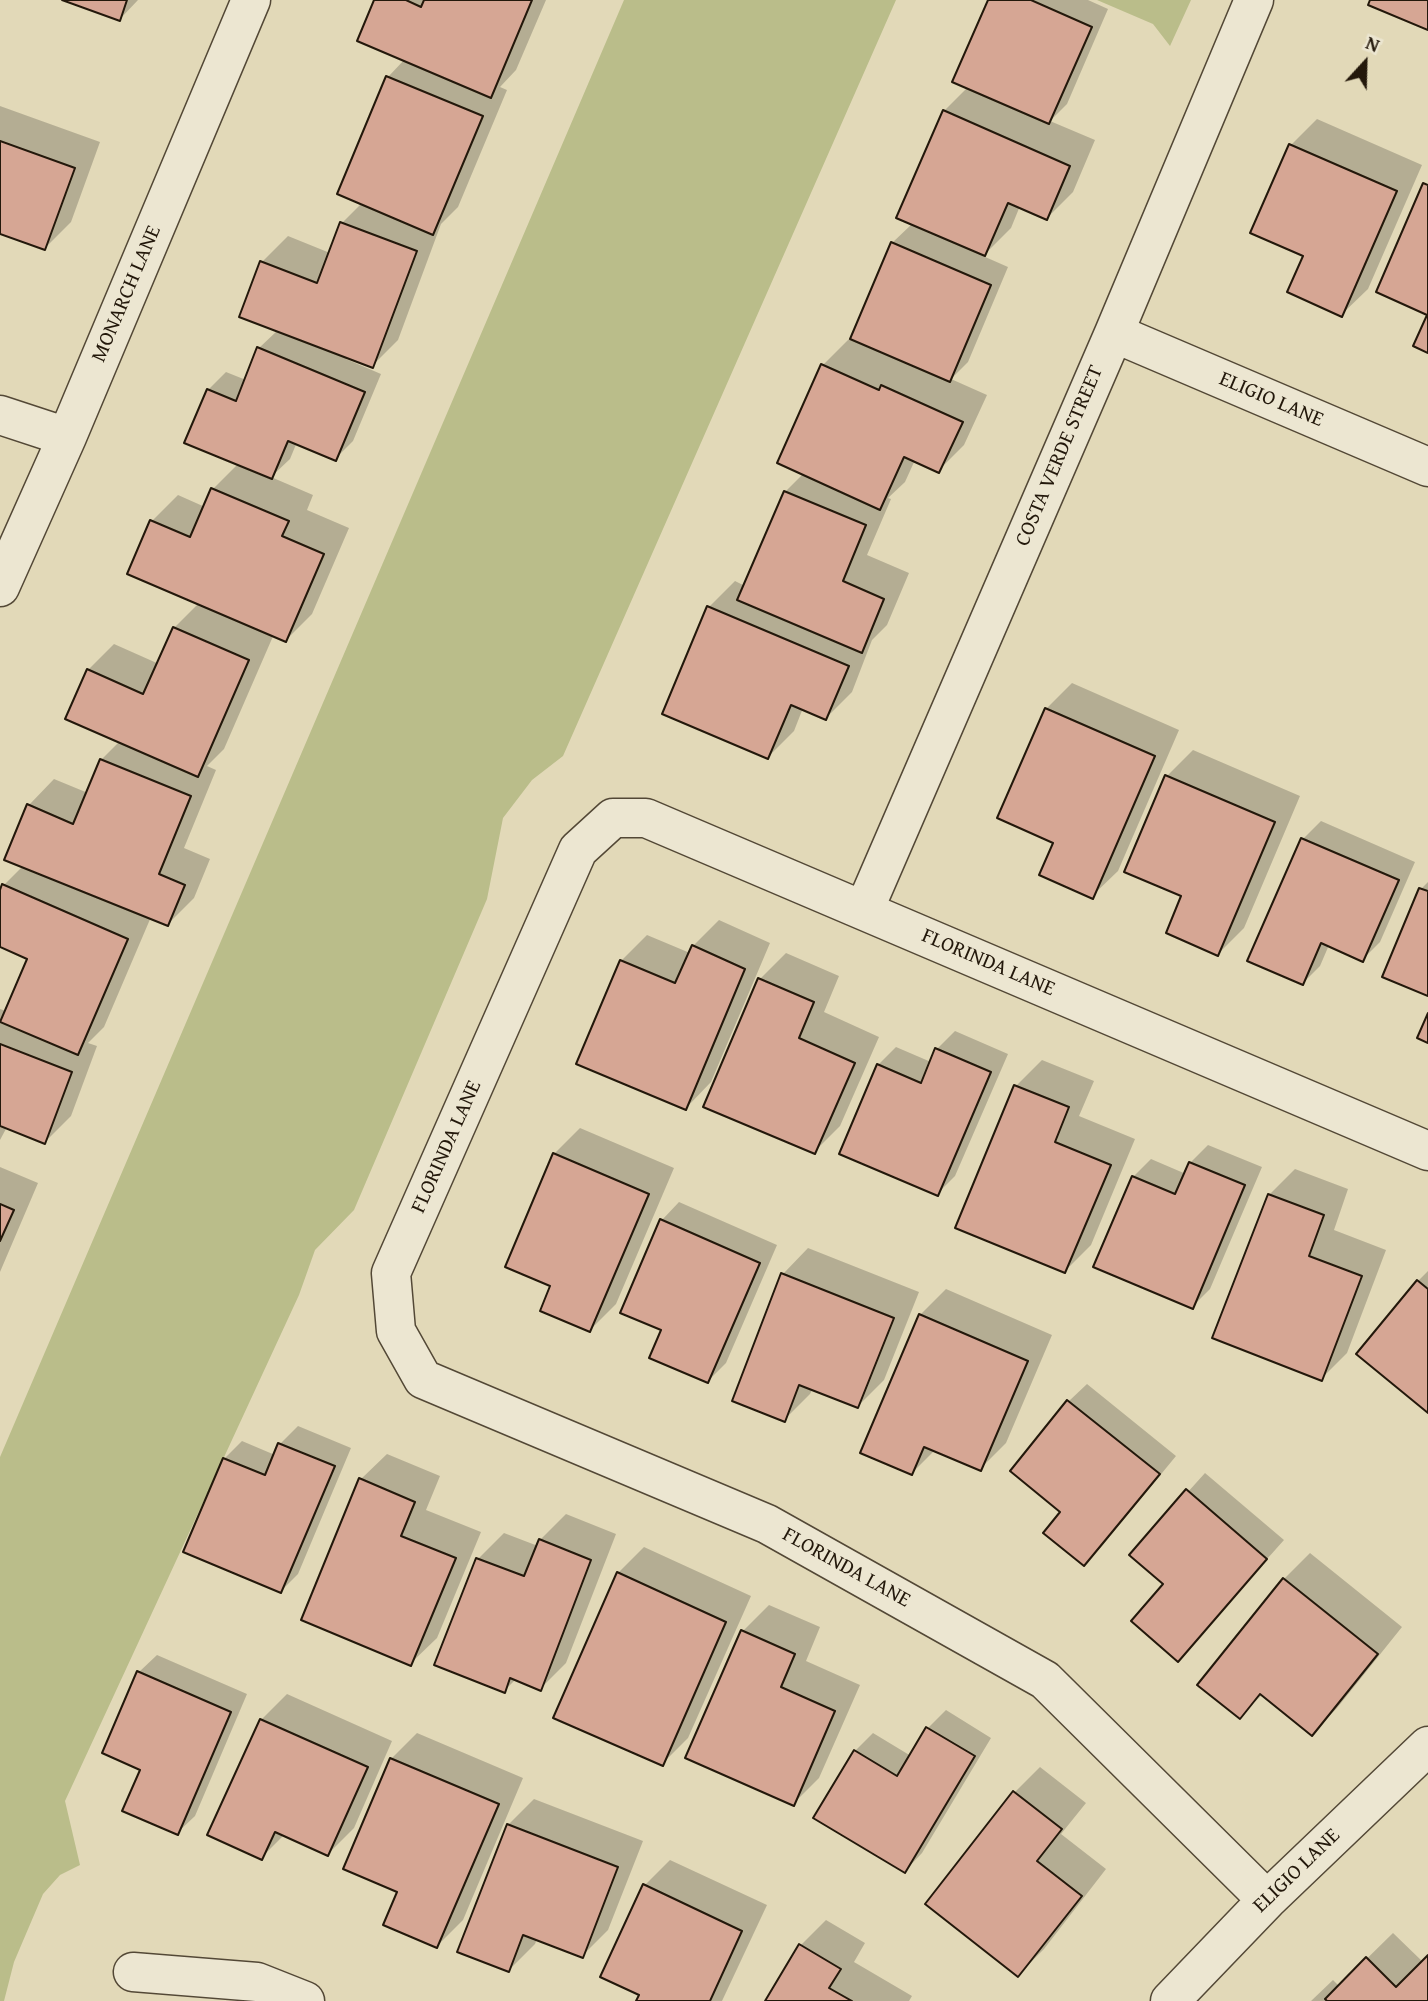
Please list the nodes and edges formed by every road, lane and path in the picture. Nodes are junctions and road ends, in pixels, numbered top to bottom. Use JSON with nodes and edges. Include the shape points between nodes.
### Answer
{"nodes":[{"id":1,"x":251,"y":0,"type":"edge"},
{"id":2,"x":1254,"y":0,"type":"edge"},
{"id":3,"x":1114,"y":333,"type":"junction"},
{"id":4,"x":0,"y":415,"type":"edge"},
{"id":5,"x":67,"y":437,"type":"junction"},
{"id":6,"x":1428,"y":467,"type":"edge"},
{"id":7,"x":0,"y":587,"type":"edge"},
{"id":8,"x":864,"y":910,"type":"junction"},
{"id":9,"x":1428,"y":1151,"type":"edge"},
{"id":10,"x":1428,"y":1745,"type":"edge"},
{"id":11,"x":1267,"y":1900,"type":"junction"},
{"id":12,"x":133,"y":1972,"type":"dead end"},
{"id":13,"x":305,"y":2001,"type":"edge"},
{"id":14,"x":1170,"y":2001,"type":"edge"}],
"edges":[{"from":1,"to":5,"type":"street","name":"MONARCH LANE"},
{"from":2,"to":3,"type":"street","name":"COSTA VERDE STREET"},
{"from":3,"to":6,"type":"street","name":"ELIGIO LANE"},
{"from":3,"to":8,"type":"street","name":"COSTA VERDE STREET"},
{"from":4,"to":5,"type":"street"},
{"from":5,"to":7,"type":"street","name":"MONARCH LANE"},
{"from":8,"to":9,"type":"street","name":"FLORINDA LANE"},
{"from":8,"to":11,"type":"street","name":"FLORINDA LANE","via":[[646,818],[613,818],[578,850],[391,1273],[396,1331],[423,1379],[767,1524],[1045,1680]]},
{"from":10,"to":11,"type":"street","name":"ELIGIO LANE"},
{"from":11,"to":14,"type":"street","name":"ELIGIO LANE"},
{"from":12,"to":13,"type":"street","via":[[257,1982]]}]}
